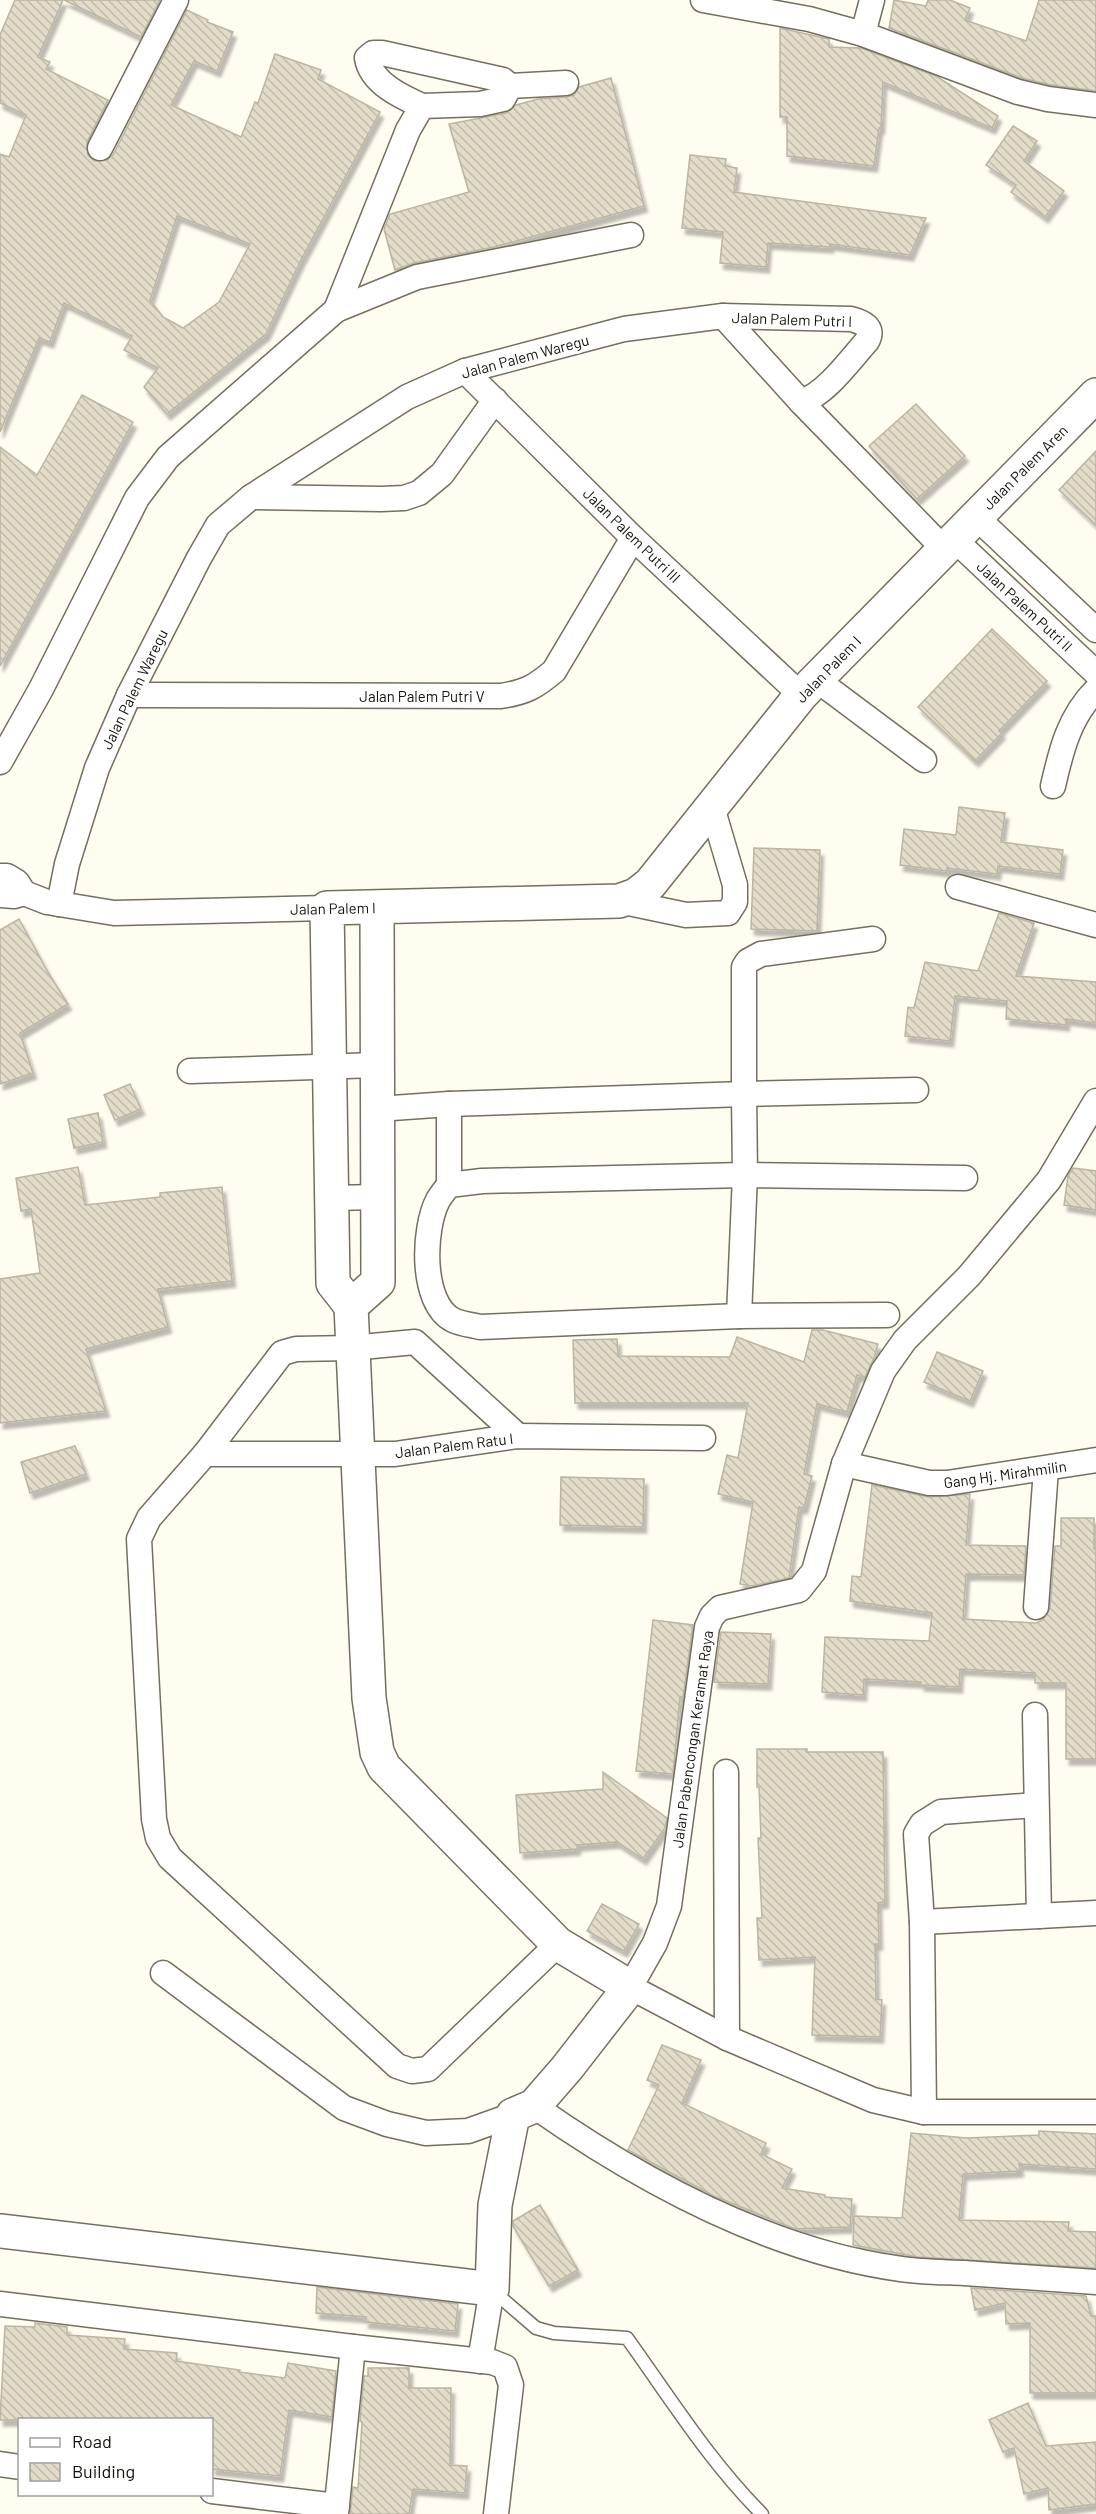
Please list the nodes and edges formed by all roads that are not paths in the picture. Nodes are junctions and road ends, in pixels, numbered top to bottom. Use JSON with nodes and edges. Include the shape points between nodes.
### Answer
{"nodes":[{"id":1,"x":176,"y":0,"type":"edge"},
{"id":2,"x":703,"y":0,"type":"edge"},
{"id":3,"x":872,"y":0,"type":"edge"},
{"id":4,"x":863,"y":34,"type":"junction"},
{"id":5,"x":566,"y":83,"type":"dead end"},
{"id":6,"x":510,"y":87,"type":"junction"},
{"id":7,"x":1096,"y":105,"type":"edge"},
{"id":8,"x":422,"y":106,"type":"junction"},
{"id":9,"x":100,"y":148,"type":"dead end"},
{"id":10,"x":631,"y":235,"type":"dead end"},
{"id":11,"x":336,"y":310,"type":"junction"},
{"id":12,"x":723,"y":316,"type":"junction"},
{"id":13,"x":465,"y":371,"type":"junction"},
{"id":14,"x":1096,"y":395,"type":"edge"},
{"id":15,"x":495,"y":400,"type":"junction"},
{"id":16,"x":801,"y":402,"type":"junction"},
{"id":17,"x":251,"y":497,"type":"junction"},
{"id":18,"x":976,"y":517,"type":"junction"},
{"id":19,"x":633,"y":538,"type":"junction"},
{"id":20,"x":949,"y":544,"type":"junction"},
{"id":21,"x":1096,"y":630,"type":"edge"},
{"id":22,"x":1096,"y":673,"type":"edge"},
{"id":23,"x":809,"y":687,"type":"junction"},
{"id":24,"x":1096,"y":690,"type":"edge"},
{"id":25,"x":129,"y":695,"type":"junction"},
{"id":26,"x":924,"y":760,"type":"dead end"},
{"id":27,"x":0,"y":762,"type":"edge"},
{"id":28,"x":1053,"y":786,"type":"dead end"},
{"id":29,"x":712,"y":807,"type":"junction"},
{"id":30,"x":0,"y":876,"type":"edge"},
{"id":31,"x":958,"y":887,"type":"dead end"},
{"id":32,"x":0,"y":896,"type":"edge"},
{"id":33,"x":40,"y":899,"type":"junction"},
{"id":34,"x":620,"y":901,"type":"junction"},
{"id":35,"x":327,"y":908,"type":"junction"},
{"id":36,"x":376,"y":908,"type":"junction"},
{"id":37,"x":1096,"y":925,"type":"edge"},
{"id":38,"x":873,"y":939,"type":"dead end"},
{"id":39,"x":377,"y":1065,"type":"junction"},
{"id":40,"x":329,"y":1068,"type":"junction"},
{"id":41,"x":190,"y":1071,"type":"dead end"},
{"id":42,"x":915,"y":1090,"type":"dead end"},
{"id":43,"x":744,"y":1094,"type":"junction"},
{"id":44,"x":1096,"y":1101,"type":"edge"},
{"id":45,"x":449,"y":1104,"type":"junction"},
{"id":46,"x":378,"y":1109,"type":"junction"},
{"id":47,"x":745,"y":1175,"type":"junction"},
{"id":48,"x":965,"y":1178,"type":"dead end"},
{"id":49,"x":449,"y":1185,"type":"junction"},
{"id":50,"x":378,"y":1197,"type":"junction"},
{"id":51,"x":332,"y":1198,"type":"junction"},
{"id":52,"x":351,"y":1306,"type":"junction"},
{"id":53,"x":887,"y":1315,"type":"dead end"},
{"id":54,"x":740,"y":1316,"type":"junction"},
{"id":55,"x":351,"y":1348,"type":"junction"},
{"id":56,"x":518,"y":1436,"type":"junction"},
{"id":57,"x":703,"y":1438,"type":"dead end"},
{"id":58,"x":359,"y":1453,"type":"junction"},
{"id":59,"x":205,"y":1454,"type":"junction"},
{"id":60,"x":1096,"y":1460,"type":"edge"},
{"id":61,"x":844,"y":1464,"type":"junction"},
{"id":62,"x":1046,"y":1469,"type":"junction"},
{"id":63,"x":1036,"y":1607,"type":"dead end"},
{"id":64,"x":1035,"y":1715,"type":"dead end"},
{"id":65,"x":726,"y":1772,"type":"dead end"},
{"id":66,"x":1035,"y":1805,"type":"junction"},
{"id":67,"x":1096,"y":1913,"type":"edge"},
{"id":68,"x":1040,"y":1916,"type":"junction"},
{"id":69,"x":922,"y":1922,"type":"junction"},
{"id":70,"x":558,"y":1944,"type":"junction"},
{"id":71,"x":163,"y":1973,"type":"dead end"},
{"id":72,"x":630,"y":1987,"type":"junction"},
{"id":73,"x":727,"y":2038,"type":"junction"},
{"id":74,"x":924,"y":2112,"type":"junction"},
{"id":75,"x":1096,"y":2112,"type":"edge"},
{"id":76,"x":518,"y":2121,"type":"junction"},
{"id":77,"x":0,"y":2231,"type":"edge"},
{"id":78,"x":1096,"y":2282,"type":"edge"},
{"id":79,"x":492,"y":2289,"type":"junction"},
{"id":80,"x":0,"y":2304,"type":"edge"},
{"id":81,"x":353,"y":2347,"type":"junction"},
{"id":82,"x":480,"y":2361,"type":"junction"},
{"id":83,"x":0,"y":2464,"type":"edge"},
{"id":84,"x":18,"y":2467,"type":"edge"},
{"id":85,"x":213,"y":2491,"type":"edge"},
{"id":86,"x":336,"y":2510,"type":"edge"},
{"id":87,"x":496,"y":2514,"type":"edge"},
{"id":88,"x":762,"y":2514,"type":"edge"}],
"edges":[{"from":1,"to":9,"type":"street"},
{"from":2,"to":4,"type":"street","via":[[809,19]]},
{"from":3,"to":4,"type":"street"},
{"from":4,"to":7,"type":"street","via":[[1018,92]]},
{"from":5,"to":6,"type":"street"},
{"from":6,"to":8,"type":"street","via":[[503,99],[480,104]]},
{"from":6,"to":8,"type":"street","via":[[503,80],[382,53],[367,58],[369,67],[383,84]]},
{"from":8,"to":11,"type":"street","via":[[408,130]]},
{"from":10,"to":11,"type":"street","via":[[417,277]]},
{"from":11,"to":27,"type":"street","via":[[168,457],[136,498],[41,690]]},
{"from":12,"to":13,"type":"street","name":"Jalan Palem Waregu","via":[[624,329]]},
{"from":12,"to":16,"type":"street","name":"Jalan Palem Putri I"},
{"from":12,"to":16,"type":"street","name":"Jalan Palem Putri I","via":[[864,322],[869,329],[867,341],[820,392]]},
{"from":13,"to":15,"type":"street","name":"Jalan Palem Putri III"},
{"from":13,"to":17,"type":"street","name":"Jalan Palem Waregu","via":[[407,397]]},
{"from":14,"to":18,"type":"street","name":"Jalan Palem Aren"},
{"from":15,"to":17,"type":"street","via":[[442,474],[419,493],[381,499]]},
{"from":15,"to":19,"type":"street","name":"Jalan Palem Putri III"},
{"from":16,"to":20,"type":"street","name":"Jalan Palem Putri I"},
{"from":17,"to":25,"type":"street","name":"Jalan Palem Waregu","via":[[218,525]]},
{"from":18,"to":20,"type":"street","name":"Jalan Palem Aren"},
{"from":18,"to":21,"type":"street","name":"Jalan Palem Putri II"},
{"from":19,"to":23,"type":"street","name":"Jalan Palem Putri III"},
{"from":19,"to":25,"type":"street","name":"Jalan Palem Putri V","via":[[554,671],[524,692],[501,696]]},
{"from":20,"to":22,"type":"street","name":"Jalan Palem Putri II"},
{"from":20,"to":23,"type":"street","name":"Jalan Palem I"},
{"from":23,"to":26,"type":"street","name":"Jalan Palem Putri III"},
{"from":23,"to":29,"type":"street","name":"Jalan Palem I"},
{"from":24,"to":28,"type":"street","via":[[1063,742]]},
{"from":25,"to":33,"type":"street","name":"Jalan Palem Waregu","via":[[97,768],[67,864]]},
{"from":29,"to":34,"type":"street","name":"Jalan Palem I","via":[[650,884]]},
{"from":29,"to":34,"type":"street","name":"Jalan Palem I","via":[[735,885],[735,902],[728,914],[686,915]]},
{"from":30,"to":33,"type":"street","via":[[7,876]]},
{"from":31,"to":37,"type":"street"},
{"from":32,"to":33,"type":"street"},
{"from":33,"to":35,"type":"street","name":"Jalan Palem I","via":[[114,914]]},
{"from":34,"to":36,"type":"street","name":"Jalan Palem I"},
{"from":35,"to":36,"type":"street","name":"Jalan Palem I"},
{"from":35,"to":40,"type":"street"},
{"from":36,"to":39,"type":"street"},
{"from":38,"to":43,"type":"street","via":[[761,954],[748,960],[744,967]]},
{"from":39,"to":40,"type":"street"},
{"from":39,"to":46,"type":"street"},
{"from":40,"to":41,"type":"street"},
{"from":40,"to":51,"type":"street"},
{"from":42,"to":43,"type":"street"},
{"from":43,"to":45,"type":"street"},
{"from":43,"to":47,"type":"street"},
{"from":44,"to":61,"type":"street","name":"Jalan Pabencongan Keramat Raya","via":[[1049,1180],[969,1276],[905,1340],[883,1371]]},
{"from":45,"to":46,"type":"street"},
{"from":45,"to":49,"type":"street"},
{"from":46,"to":50,"type":"street"},
{"from":47,"to":48,"type":"street"},
{"from":47,"to":49,"type":"street"},
{"from":47,"to":54,"type":"street"},
{"from":49,"to":54,"type":"street","via":[[437,1201],[429,1236],[429,1285],[438,1305],[452,1320],[480,1327]]},
{"from":50,"to":51,"type":"street"},
{"from":50,"to":52,"type":"street","via":[[378,1282]]},
{"from":51,"to":52,"type":"street","via":[[333,1283]]},
{"from":52,"to":55,"type":"street"},
{"from":53,"to":54,"type":"street"},
{"from":55,"to":56,"type":"street","via":[[415,1342]]},
{"from":55,"to":58,"type":"street"},
{"from":55,"to":59,"type":"street","via":[[282,1353]]},
{"from":56,"to":57,"type":"street","name":"Jalan Palem Ratu I"},
{"from":56,"to":58,"type":"street","name":"Jalan Palem Ratu I","via":[[395,1454]]},
{"from":58,"to":59,"type":"street","name":"Jalan Palem Ratu I"},
{"from":58,"to":70,"type":"street","via":[[369,1698],[376,1752],[384,1767]]},
{"from":59,"to":70,"type":"street","via":[[149,1518],[139,1539],[154,1819],[158,1838],[170,1858],[397,2066],[412,2071],[428,2069]]},
{"from":60,"to":62,"type":"street","name":"Gang Hj. Mirahmilin"},
{"from":61,"to":62,"type":"street","name":"Gang Hj. Mirahmilin","via":[[938,1483]]},
{"from":61,"to":72,"type":"street","name":"Jalan Pabencongan Keramat Raya","via":[[814,1571],[806,1582],[799,1590],[720,1608],[707,1627],[669,1906],[655,1942]]},
{"from":62,"to":63,"type":"street"},
{"from":64,"to":66,"type":"street"},
{"from":65,"to":73,"type":"street"},
{"from":66,"to":68,"type":"street"},
{"from":66,"to":69,"type":"street","via":[[941,1812],[922,1824],[915,1834]]},
{"from":67,"to":68,"type":"street"},
{"from":68,"to":69,"type":"street"},
{"from":69,"to":74,"type":"street"},
{"from":70,"to":72,"type":"street"},
{"from":71,"to":76,"type":"street","via":[[344,2108],[426,2133],[468,2131]]},
{"from":72,"to":73,"type":"street"},
{"from":72,"to":76,"type":"street","via":[[567,2068]]},
{"from":73,"to":74,"type":"street","via":[[873,2100]]},
{"from":74,"to":75,"type":"street"},
{"from":76,"to":78,"type":"street","via":[[582,2140],[676,2193],[778,2239],[824,2254],[901,2270]]},
{"from":76,"to":79,"type":"street","via":[[498,2180]]},
{"from":77,"to":79,"type":"street"},
{"from":79,"to":82,"type":"street"},
{"from":79,"to":88,"type":"lane","via":[[536,2328],[554,2333],[627,2338],[689,2426]]},
{"from":80,"to":81,"type":"street"},
{"from":81,"to":82,"type":"street"},
{"from":81,"to":86,"type":"street"},
{"from":82,"to":87,"type":"street","via":[[506,2367],[511,2385]]},
{"from":83,"to":84,"type":"street"},
{"from":85,"to":86,"type":"street"}]}
